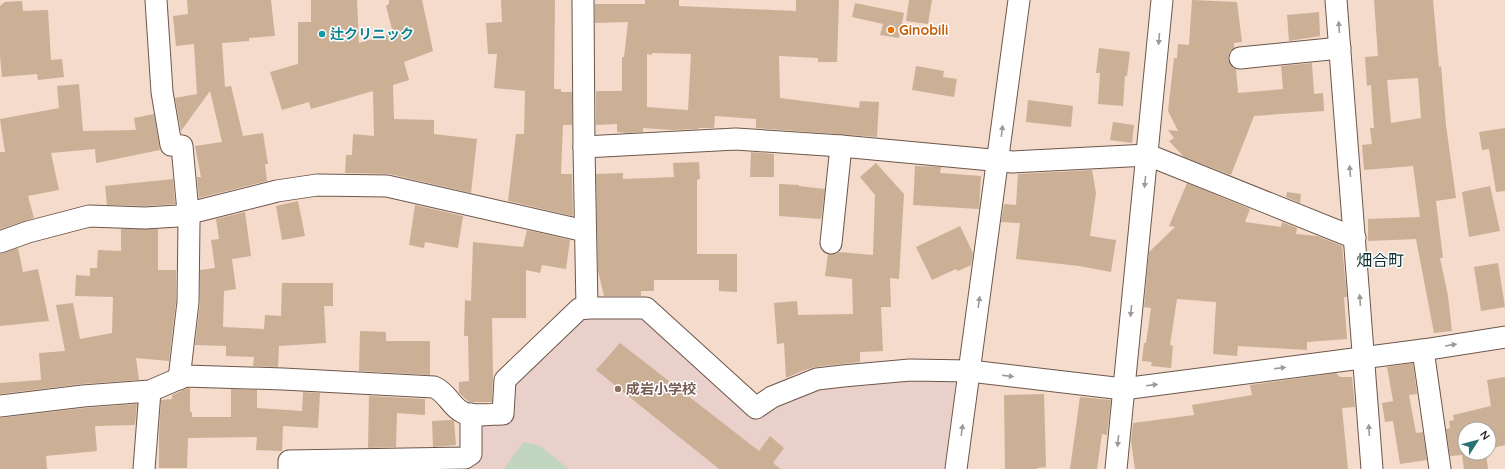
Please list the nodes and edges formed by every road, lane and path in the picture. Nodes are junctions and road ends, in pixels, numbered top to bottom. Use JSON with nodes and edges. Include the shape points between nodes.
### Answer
{"nodes":[{"id":1,"x":156,"y":0,"type":"edge"},
{"id":2,"x":583,"y":0,"type":"edge"},
{"id":3,"x":1019,"y":0,"type":"edge"},
{"id":4,"x":1162,"y":0,"type":"edge"},
{"id":5,"x":1336,"y":0,"type":"edge"},
{"id":6,"x":1340,"y":48,"type":"junction"},
{"id":7,"x":1240,"y":58,"type":"dead end"},
{"id":8,"x":841,"y":146,"type":"junction"},
{"id":9,"x":584,"y":147,"type":"junction"},
{"id":10,"x":1148,"y":154,"type":"junction"},
{"id":11,"x":998,"y":160,"type":"junction"},
{"id":12,"x":189,"y":214,"type":"junction"},
{"id":13,"x":585,"y":231,"type":"junction"},
{"id":14,"x":1355,"y":238,"type":"junction"},
{"id":15,"x":0,"y":242,"type":"edge"},
{"id":16,"x":831,"y":243,"type":"dead end"},
{"id":17,"x":587,"y":308,"type":"junction"},
{"id":18,"x":1505,"y":337,"type":"edge"},
{"id":19,"x":1423,"y":350,"type":"junction"},
{"id":20,"x":1364,"y":358,"type":"junction"},
{"id":21,"x":970,"y":371,"type":"junction"},
{"id":22,"x":179,"y":379,"type":"junction"},
{"id":23,"x":1123,"y":389,"type":"junction"},
{"id":24,"x":150,"y":391,"type":"junction"},
{"id":25,"x":0,"y":406,"type":"edge"},
{"id":26,"x":471,"y":414,"type":"junction"},
{"id":27,"x":144,"y":469,"type":"edge"},
{"id":28,"x":289,"y":469,"type":"edge"},
{"id":29,"x":956,"y":469,"type":"edge"},
{"id":30,"x":1116,"y":469,"type":"edge"},
{"id":31,"x":1372,"y":469,"type":"edge"},
{"id":32,"x":1440,"y":469,"type":"edge"}],
"edges":[{"from":1,"to":12,"type":"street","via":[[162,92],[171,145],[182,146]]},
{"from":2,"to":9,"type":"street"},
{"from":11,"to":3,"type":"street","one_way":true},
{"from":4,"to":10,"type":"street","one_way":true},
{"from":6,"to":5,"type":"street","one_way":true},
{"from":6,"to":7,"type":"street"},
{"from":14,"to":6,"type":"street","one_way":true},
{"from":8,"to":9,"type":"street","via":[[736,139]]},
{"from":8,"to":11,"type":"street"},
{"from":8,"to":16,"type":"street"},
{"from":9,"to":13,"type":"street"},
{"from":10,"to":11,"type":"street","via":[[1013,162]]},
{"from":10,"to":14,"type":"street"},
{"from":10,"to":23,"type":"street","one_way":true},
{"from":21,"to":11,"type":"street","one_way":true},
{"from":12,"to":13,"type":"street","via":[[277,191],[317,185],[381,186],[404,189]]},
{"from":12,"to":15,"type":"street","via":[[145,218],[89,216]]},
{"from":12,"to":22,"type":"street","via":[[188,302]]},
{"from":13,"to":17,"type":"street"},
{"from":20,"to":14,"type":"street","one_way":true},
{"from":17,"to":21,"type":"street","via":[[646,308],[756,408],[772,397],[817,378],[910,370]]},
{"from":17,"to":26,"type":"street","via":[[580,309],[505,380],[503,414]]},
{"from":19,"to":18,"type":"street","one_way":true},
{"from":19,"to":20,"type":"street"},
{"from":19,"to":32,"type":"street"},
{"from":23,"to":20,"type":"street","one_way":true},
{"from":31,"to":20,"type":"street","one_way":true},
{"from":21,"to":23,"type":"street","one_way":true},
{"from":29,"to":21,"type":"street","one_way":true},
{"from":22,"to":24,"type":"street"},
{"from":22,"to":26,"type":"street","via":[[185,376],[284,379],[434,387],[442,390],[457,409]]},
{"from":23,"to":30,"type":"street","one_way":true},
{"from":24,"to":25,"type":"street"},
{"from":24,"to":27,"type":"street"},
{"from":26,"to":28,"type":"street","via":[[471,454],[466,458],[289,461]]}]}
